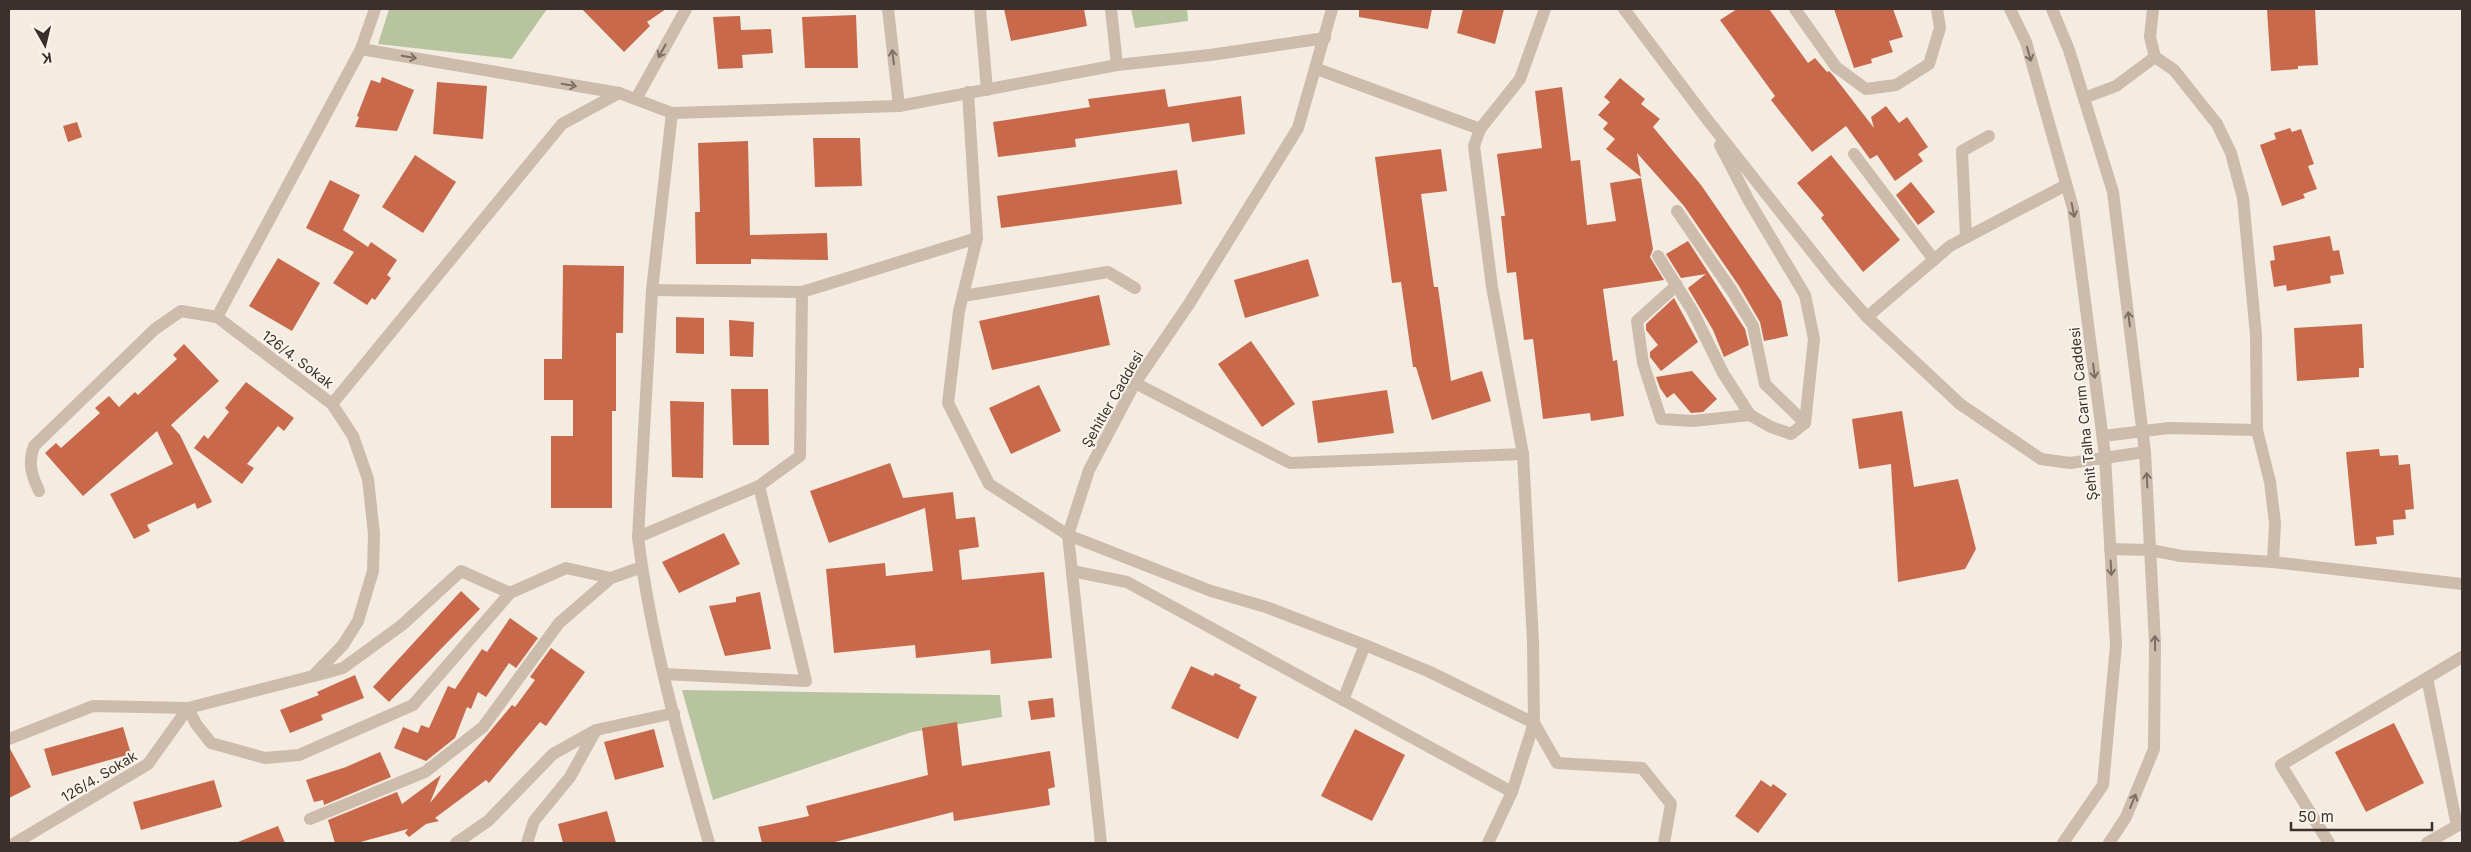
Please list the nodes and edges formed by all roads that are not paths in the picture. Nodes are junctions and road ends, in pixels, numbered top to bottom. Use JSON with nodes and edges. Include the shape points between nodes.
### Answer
{"nodes":[{"id":1,"x":375,"y":9,"type":"edge"},
{"id":2,"x":686,"y":9,"type":"edge"},
{"id":3,"x":888,"y":9,"type":"edge"},
{"id":4,"x":980,"y":9,"type":"edge"},
{"id":5,"x":1111,"y":9,"type":"edge"},
{"id":6,"x":1332,"y":9,"type":"edge"},
{"id":7,"x":1545,"y":9,"type":"edge"},
{"id":8,"x":1624,"y":9,"type":"edge"},
{"id":9,"x":1796,"y":9,"type":"edge"},
{"id":10,"x":1937,"y":9,"type":"edge"},
{"id":11,"x":2010,"y":9,"type":"edge"},
{"id":12,"x":2052,"y":9,"type":"edge"},
{"id":13,"x":2153,"y":9,"type":"edge"},
{"id":14,"x":1325,"y":38,"type":"junction"},
{"id":15,"x":361,"y":49,"type":"junction"},
{"id":16,"x":2155,"y":57,"type":"junction"},
{"id":17,"x":1117,"y":65,"type":"junction"},
{"id":18,"x":1317,"y":69,"type":"junction"},
{"id":19,"x":987,"y":90,"type":"junction"},
{"id":20,"x":968,"y":92,"type":"junction"},
{"id":21,"x":619,"y":93,"type":"junction"},
{"id":22,"x":2084,"y":98,"type":"junction"},
{"id":23,"x":636,"y":99,"type":"junction"},
{"id":24,"x":899,"y":106,"type":"junction"},
{"id":25,"x":672,"y":113,"type":"junction"},
{"id":26,"x":1706,"y":118,"type":"junction"},
{"id":27,"x":1480,"y":129,"type":"junction"},
{"id":28,"x":1989,"y":136,"type":"dead end"},
{"id":29,"x":1854,"y":154,"type":"dead end"},
{"id":30,"x":2066,"y":185,"type":"junction"},
{"id":31,"x":1677,"y":211,"type":"dead end"},
{"id":32,"x":977,"y":238,"type":"junction"},
{"id":33,"x":1966,"y":238,"type":"junction"},
{"id":34,"x":1658,"y":256,"type":"dead end"},
{"id":35,"x":1934,"y":260,"type":"junction"},
{"id":36,"x":1677,"y":285,"type":"junction"},
{"id":37,"x":1135,"y":288,"type":"dead end"},
{"id":38,"x":652,"y":290,"type":"junction"},
{"id":39,"x":802,"y":292,"type":"junction"},
{"id":40,"x":962,"y":296,"type":"junction"},
{"id":41,"x":217,"y":317,"type":"junction"},
{"id":42,"x":1867,"y":317,"type":"junction"},
{"id":43,"x":1135,"y":383,"type":"junction"},
{"id":44,"x":332,"y":404,"type":"junction"},
{"id":45,"x":1750,"y":415,"type":"junction"},
{"id":46,"x":1806,"y":423,"type":"junction"},
{"id":47,"x":2257,"y":430,"type":"junction"},
{"id":48,"x":2143,"y":431,"type":"junction"},
{"id":49,"x":2103,"y":436,"type":"junction"},
{"id":50,"x":2145,"y":452,"type":"junction"},
{"id":51,"x":1523,"y":454,"type":"junction"},
{"id":52,"x":2105,"y":456,"type":"junction"},
{"id":53,"x":759,"y":486,"type":"junction"},
{"id":54,"x":39,"y":491,"type":"dead end"},
{"id":55,"x":1068,"y":535,"type":"junction"},
{"id":56,"x":638,"y":537,"type":"junction"},
{"id":57,"x":2110,"y":549,"type":"junction"},
{"id":58,"x":2151,"y":550,"type":"junction"},
{"id":59,"x":2273,"y":562,"type":"junction"},
{"id":60,"x":642,"y":567,"type":"junction"},
{"id":61,"x":1072,"y":570,"type":"junction"},
{"id":62,"x":611,"y":578,"type":"junction"},
{"id":63,"x":2462,"y":584,"type":"edge"},
{"id":64,"x":510,"y":593,"type":"junction"},
{"id":65,"x":1365,"y":645,"type":"junction"},
{"id":66,"x":2462,"y":657,"type":"edge"},
{"id":67,"x":664,"y":674,"type":"junction"},
{"id":68,"x":313,"y":676,"type":"junction"},
{"id":69,"x":2427,"y":678,"type":"junction"},
{"id":70,"x":1343,"y":700,"type":"junction"},
{"id":71,"x":188,"y":708,"type":"junction"},
{"id":72,"x":674,"y":713,"type":"junction"},
{"id":73,"x":1534,"y":723,"type":"junction"},
{"id":74,"x":596,"y":730,"type":"junction"},
{"id":75,"x":9,"y":739,"type":"edge"},
{"id":76,"x":1512,"y":792,"type":"junction"},
{"id":77,"x":310,"y":819,"type":"dead end"},
{"id":78,"x":2460,"y":824,"type":"edge"},
{"id":79,"x":15,"y":843,"type":"edge"},
{"id":80,"x":456,"y":843,"type":"edge"},
{"id":81,"x":527,"y":843,"type":"edge"},
{"id":82,"x":709,"y":843,"type":"edge"},
{"id":83,"x":1101,"y":843,"type":"edge"},
{"id":84,"x":1488,"y":843,"type":"edge"},
{"id":85,"x":1664,"y":843,"type":"edge"},
{"id":86,"x":2063,"y":843,"type":"edge"},
{"id":87,"x":2109,"y":843,"type":"edge"},
{"id":88,"x":2329,"y":843,"type":"edge"},
{"id":89,"x":2427,"y":843,"type":"edge"}],
"edges":[{"from":1,"to":15,"type":"street"},
{"from":2,"to":23,"type":"street","one_way":true},
{"from":24,"to":3,"type":"street","one_way":true},
{"from":4,"to":19,"type":"street"},
{"from":5,"to":17,"type":"street"},
{"from":6,"to":14,"type":"street","name":"Şehitler Caddesi"},
{"from":7,"to":27,"type":"street","via":[[1520,79]]},
{"from":8,"to":26,"type":"street"},
{"from":9,"to":10,"type":"street","via":[[1836,67],[1866,89],[1896,85],[1929,64],[1940,28]]},
{"from":11,"to":30,"type":"street","name":"Şehit Talha Carım Caddesi","one_way":true,"via":[[2026,42]]},
{"from":12,"to":22,"type":"street"},
{"from":13,"to":16,"type":"street","via":[[2150,37]]},
{"from":14,"to":17,"type":"street"},
{"from":14,"to":18,"type":"street","name":"Şehitler Caddesi"},
{"from":15,"to":21,"type":"street","one_way":true},
{"from":15,"to":41,"type":"street"},
{"from":16,"to":22,"type":"street","via":[[2116,86]]},
{"from":16,"to":47,"type":"street","via":[[2174,70],[2217,124],[2231,153],[2243,198],[2256,335]]},
{"from":17,"to":19,"type":"street"},
{"from":18,"to":27,"type":"street"},
{"from":18,"to":43,"type":"street","name":"Şehitler Caddesi","via":[[1298,128]]},
{"from":19,"to":20,"type":"street"},
{"from":20,"to":24,"type":"street"},
{"from":20,"to":32,"type":"street"},
{"from":21,"to":23,"type":"street"},
{"from":21,"to":44,"type":"street","via":[[562,124]]},
{"from":48,"to":22,"type":"street","one_way":true,"via":[[2113,192]]},
{"from":23,"to":25,"type":"street"},
{"from":24,"to":25,"type":"street"},
{"from":25,"to":38,"type":"street"},
{"from":26,"to":42,"type":"street"},
{"from":26,"to":46,"type":"street","via":[[1749,201],[1805,294],[1814,339]]},
{"from":27,"to":51,"type":"street","via":[[1474,146],[1492,287]]},
{"from":28,"to":33,"type":"street","via":[[1962,151]]},
{"from":29,"to":35,"type":"street"},
{"from":30,"to":33,"type":"street"},
{"from":30,"to":49,"type":"street","name":"Şehit Talha Carım Caddesi","one_way":true,"via":[[2073,208]]},
{"from":31,"to":46,"type":"street","via":[[1753,326],[1765,384]]},
{"from":32,"to":39,"type":"street"},
{"from":32,"to":40,"type":"street"},
{"from":33,"to":35,"type":"street"},
{"from":34,"to":36,"type":"street"},
{"from":35,"to":42,"type":"street"},
{"from":36,"to":45,"type":"street","via":[[1723,373]]},
{"from":36,"to":45,"type":"street","via":[[1636,321],[1644,363],[1661,419],[1693,421]]},
{"from":37,"to":40,"type":"street","via":[[1108,272]]},
{"from":38,"to":39,"type":"street"},
{"from":38,"to":56,"type":"street"},
{"from":39,"to":53,"type":"street","via":[[800,456]]},
{"from":40,"to":55,"type":"street","via":[[948,402],[989,484]]},
{"from":41,"to":44,"type":"street","name":"126/4. Sokak"},
{"from":41,"to":54,"type":"street","via":[[182,311],[155,329],[34,446],[29,459]]},
{"from":42,"to":52,"type":"street","via":[[1960,404],[2041,459],[2070,463]]},
{"from":43,"to":51,"type":"street","via":[[1290,463]]},
{"from":43,"to":55,"type":"street","name":"Şehitler Caddesi","via":[[1089,470]]},
{"from":44,"to":68,"type":"street","name":"126/4. Sokak","via":[[353,436],[368,479],[374,534],[373,571],[358,621],[343,645]]},
{"from":45,"to":46,"type":"street","via":[[1771,428],[1791,434]]},
{"from":47,"to":48,"type":"street","via":[[2169,428]]},
{"from":47,"to":59,"type":"street","via":[[2270,482],[2275,523]]},
{"from":48,"to":49,"type":"street"},
{"from":48,"to":50,"type":"street"},
{"from":49,"to":52,"type":"street","name":"Şehit Talha Carım Caddesi"},
{"from":50,"to":52,"type":"street"},
{"from":58,"to":50,"type":"street","one_way":true},
{"from":51,"to":73,"type":"street"},
{"from":52,"to":57,"type":"street","name":"Şehit Talha Carım Caddesi"},
{"from":53,"to":56,"type":"street"},
{"from":53,"to":67,"type":"street","via":[[806,681]]},
{"from":55,"to":61,"type":"street","name":"Şehitler Caddesi"},
{"from":55,"to":65,"type":"street","via":[[1211,591],[1266,607]]},
{"from":56,"to":60,"type":"street"},
{"from":57,"to":58,"type":"street"},
{"from":57,"to":86,"type":"street","name":"Şehit Talha Carım Caddesi","one_way":true,"via":[[2116,645],[2103,785]]},
{"from":58,"to":59,"type":"street","via":[[2181,556]]},
{"from":87,"to":58,"type":"street","one_way":true,"via":[[2126,817],[2154,749],[2155,643]]},
{"from":59,"to":63,"type":"street"},
{"from":60,"to":62,"type":"street"},
{"from":60,"to":67,"type":"street"},
{"from":61,"to":70,"type":"street","via":[[1127,582]]},
{"from":61,"to":83,"type":"street","name":"Şehitler Caddesi"},
{"from":62,"to":64,"type":"street","via":[[566,568]]},
{"from":62,"to":77,"type":"street","via":[[560,623],[483,728],[425,772]]},
{"from":64,"to":68,"type":"street","via":[[461,570],[402,625],[343,668]]},
{"from":64,"to":71,"type":"street","via":[[413,706],[299,755],[265,758],[211,743]]},
{"from":65,"to":70,"type":"street"},
{"from":65,"to":73,"type":"street","via":[[1430,672]]},
{"from":66,"to":69,"type":"street"},
{"from":67,"to":72,"type":"street"},
{"from":68,"to":71,"type":"street"},
{"from":69,"to":78,"type":"street"},
{"from":69,"to":88,"type":"street","via":[[2281,765]]},
{"from":70,"to":76,"type":"street"},
{"from":71,"to":75,"type":"street","via":[[93,706]]},
{"from":71,"to":79,"type":"street","name":"126/4. Sokak","via":[[148,764]]},
{"from":72,"to":74,"type":"street"},
{"from":72,"to":82,"type":"street"},
{"from":73,"to":76,"type":"street"},
{"from":73,"to":85,"type":"street","via":[[1557,763],[1642,768],[1671,804]]},
{"from":74,"to":80,"type":"street","via":[[553,754],[488,821]]},
{"from":74,"to":81,"type":"street","via":[[570,777],[534,821]]},
{"from":76,"to":84,"type":"street"},
{"from":78,"to":89,"type":"street"}]}
